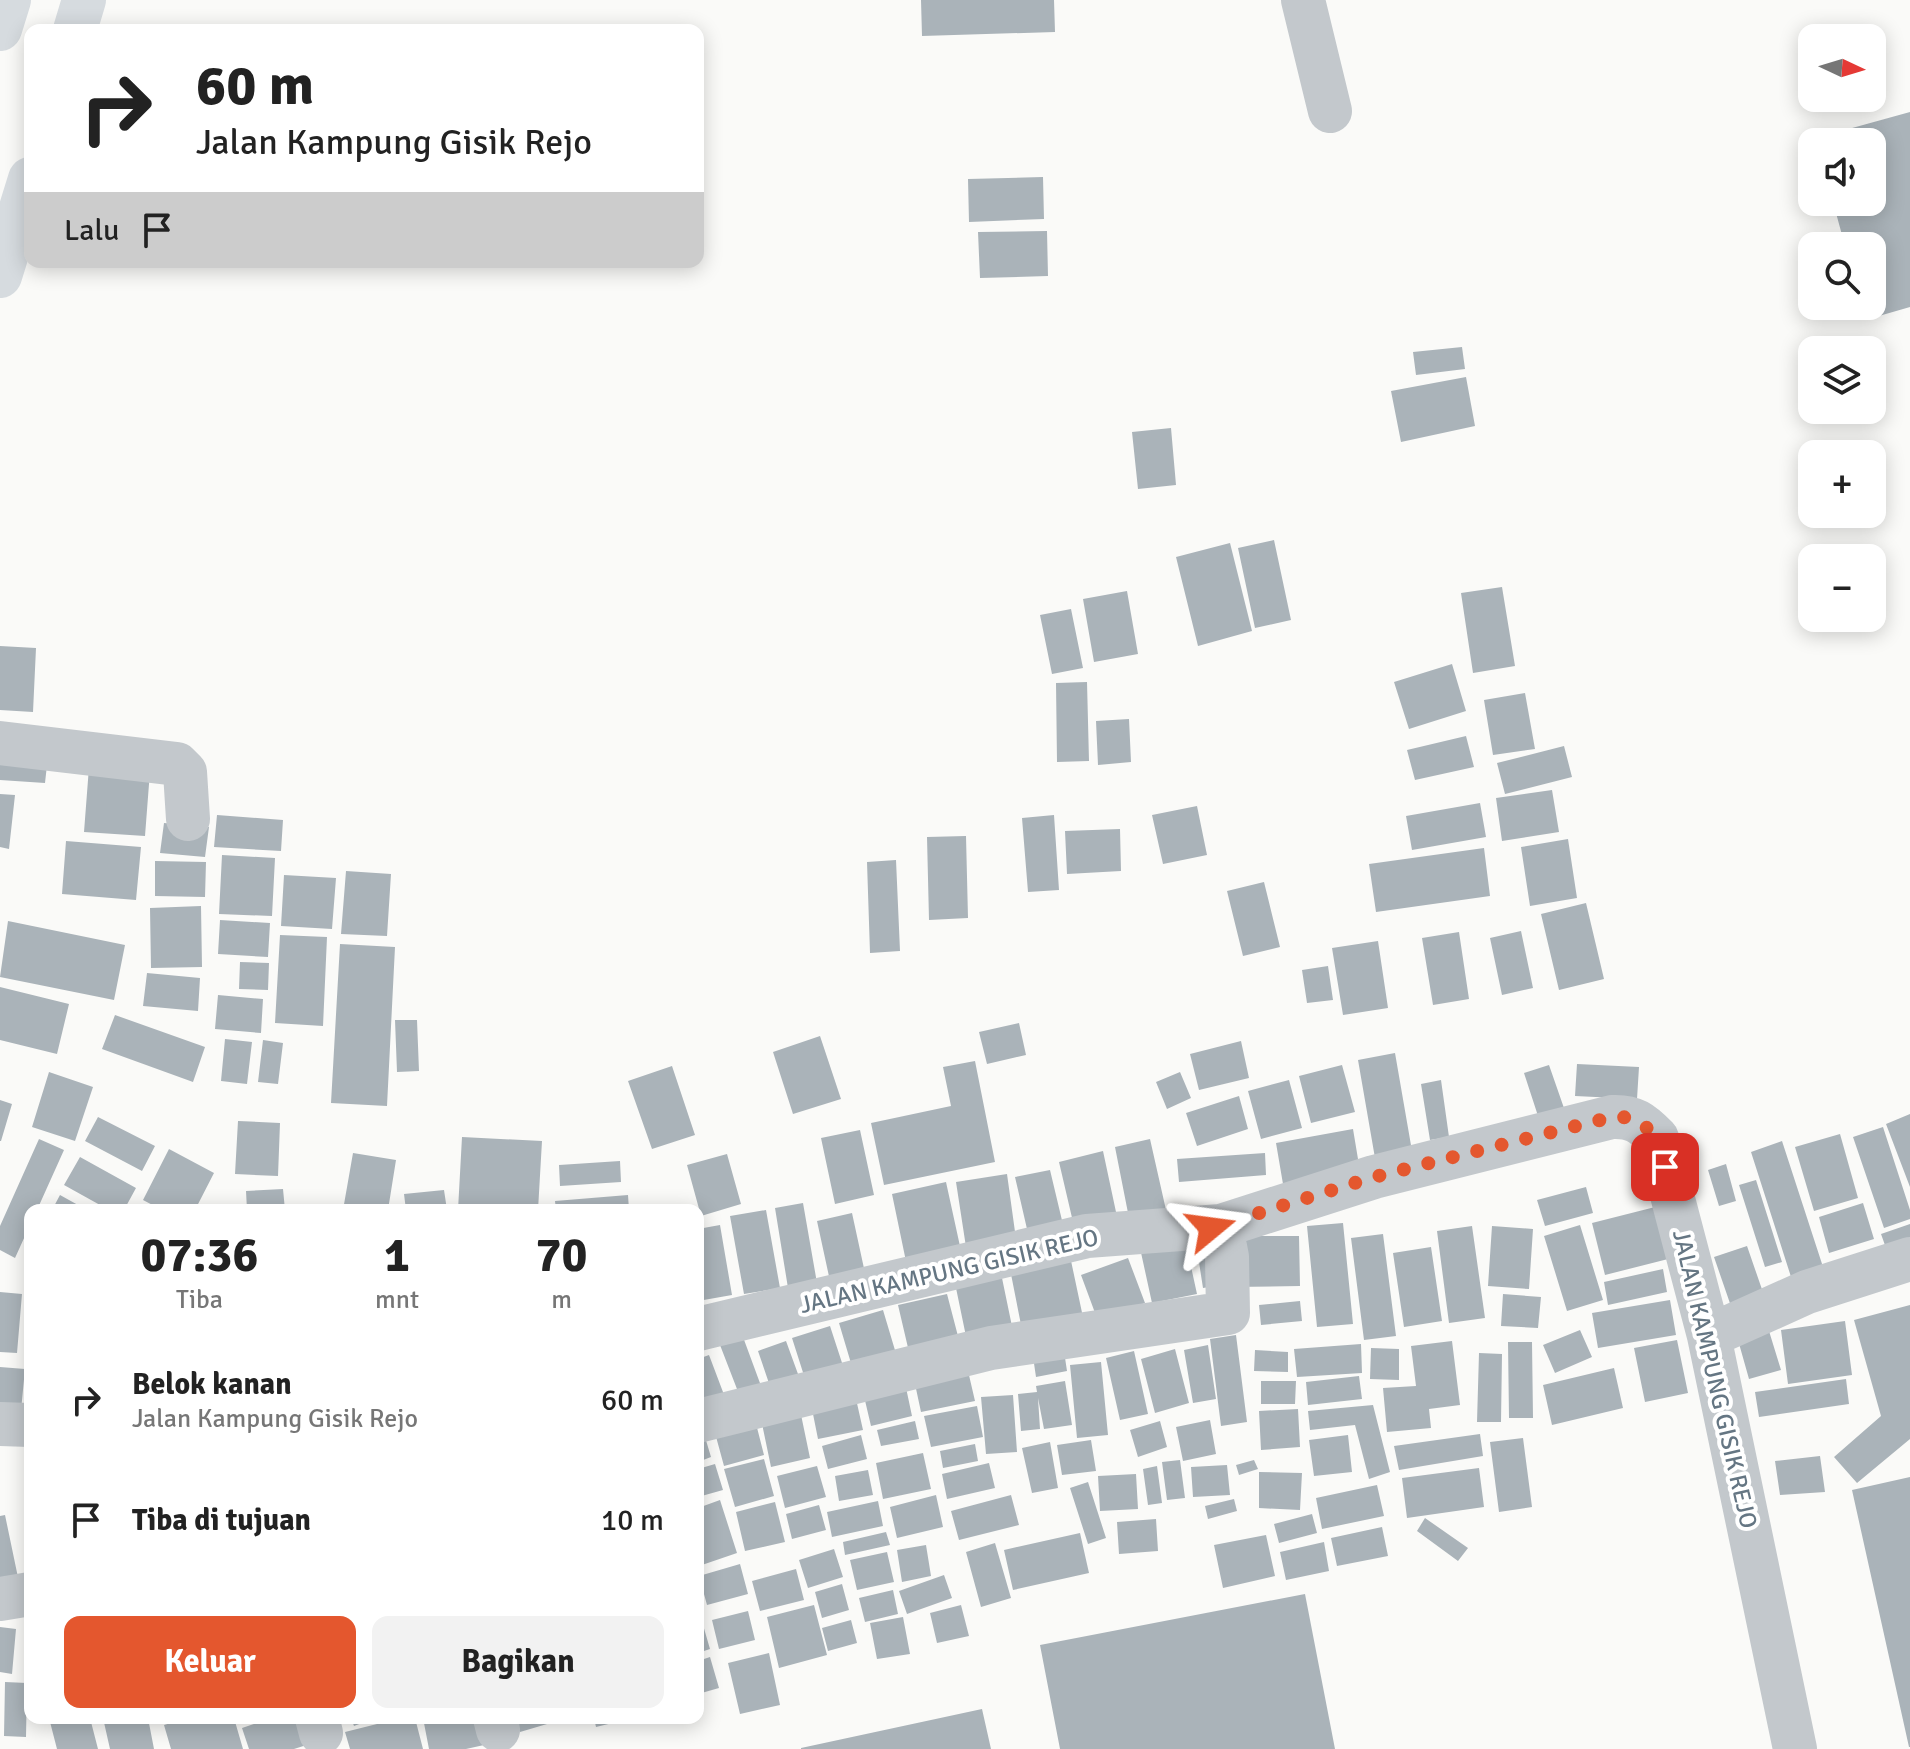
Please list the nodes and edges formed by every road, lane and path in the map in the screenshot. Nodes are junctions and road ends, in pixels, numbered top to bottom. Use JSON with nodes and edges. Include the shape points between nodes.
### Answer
{"nodes":[{"id":1,"x":9,"y":0,"type":"edge"},
{"id":2,"x":84,"y":0,"type":"edge"},
{"id":3,"x":1303,"y":0,"type":"edge"},
{"id":4,"x":77,"y":24,"type":"edge"},
{"id":5,"x":0,"y":29,"type":"edge"},
{"id":6,"x":1330,"y":111,"type":"dead end"},
{"id":7,"x":24,"y":198,"type":"edge"},
{"id":8,"x":0,"y":276,"type":"edge"},
{"id":9,"x":0,"y":743,"type":"edge"},
{"id":10,"x":188,"y":819,"type":"dead end"},
{"id":11,"x":1221,"y":1226,"type":"junction"},
{"id":12,"x":1910,"y":1259,"type":"edge"},
{"id":13,"x":704,"y":1328,"type":"edge"},
{"id":14,"x":1709,"y":1336,"type":"junction"},
{"id":15,"x":704,"y":1420,"type":"edge"},
{"id":16,"x":0,"y":1424,"type":"edge"},
{"id":17,"x":24,"y":1425,"type":"edge"},
{"id":18,"x":24,"y":1595,"type":"edge"},
{"id":19,"x":0,"y":1599,"type":"edge"},
{"id":20,"x":1795,"y":1749,"type":"edge"}],
"edges":[{"from":1,"to":5,"type":"highway"},
{"from":2,"to":4,"type":"highway"},
{"from":3,"to":6,"type":"street"},
{"from":7,"to":8,"type":"highway"},
{"from":9,"to":10,"type":"street","via":[[177,764],[185,772]]},
{"from":11,"to":13,"type":"street","name":"JALAN KAMPUNG GISIK REJO","via":[[1087,1236]]},
{"from":11,"to":14,"type":"street","name":"JALAN KAMPUNG GISIK REJO","via":[[1374,1177],[1628,1116],[1657,1138]]},
{"from":11,"to":15,"type":"street","via":[[1228,1313],[991,1348]]},
{"from":12,"to":14,"type":"street","via":[[1807,1292]]},
{"from":14,"to":20,"type":"street","name":"JALAN KAMPUNG GISIK REJO"},
{"from":16,"to":17,"type":"street"},
{"from":18,"to":19,"type":"street"}]}
